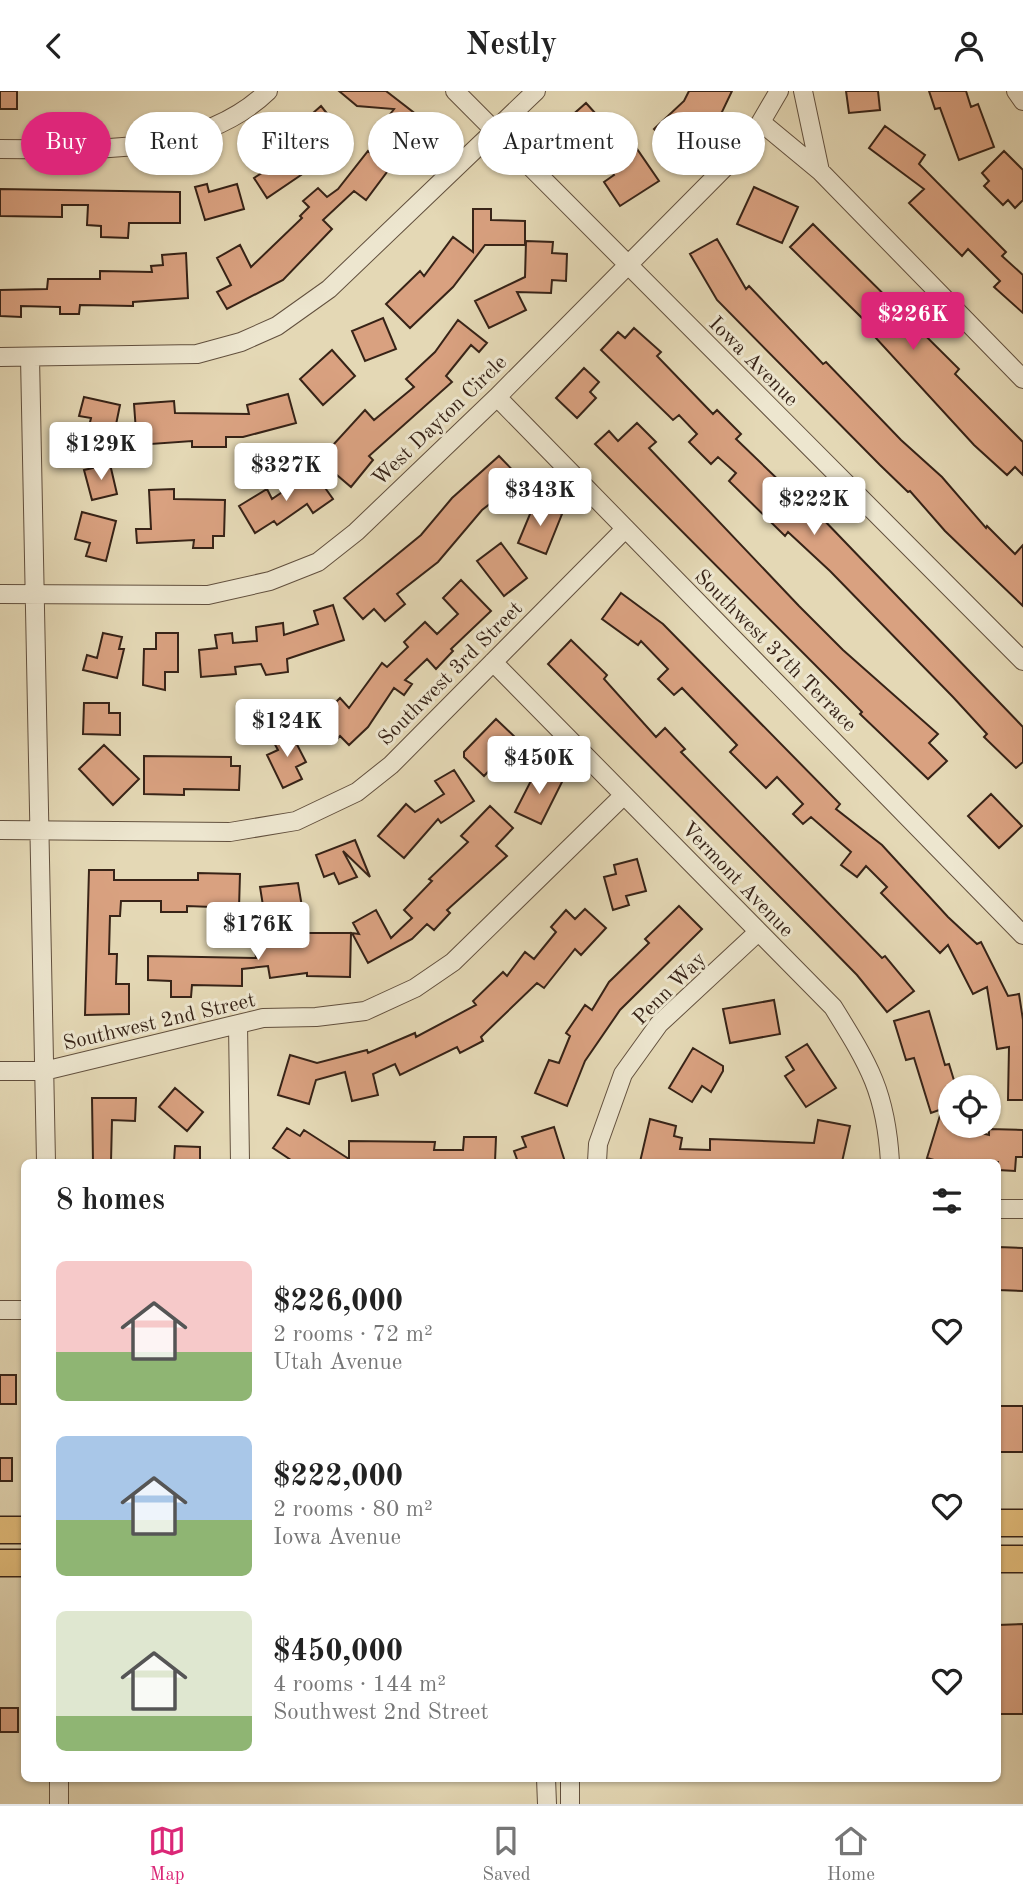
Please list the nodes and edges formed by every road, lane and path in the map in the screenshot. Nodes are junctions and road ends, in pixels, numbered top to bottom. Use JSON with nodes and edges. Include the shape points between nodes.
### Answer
{"nodes":[{"id":1,"x":268,"y":91,"type":"edge"},
{"id":2,"x":455,"y":91,"type":"edge"},
{"id":3,"x":536,"y":91,"type":"edge"},
{"id":4,"x":779,"y":91,"type":"edge"},
{"id":5,"x":803,"y":91,"type":"edge"},
{"id":6,"x":1016,"y":91,"type":"edge"},
{"id":7,"x":1023,"y":101,"type":"edge"},
{"id":8,"x":516,"y":112,"type":"edge"},
{"id":9,"x":478,"y":114,"type":"edge"},
{"id":10,"x":765,"y":117,"type":"edge"},
{"id":11,"x":765,"y":125,"type":"edge"},
{"id":12,"x":0,"y":149,"type":"edge"},
{"id":13,"x":478,"y":149,"type":"edge"},
{"id":14,"x":820,"y":171,"type":"junction"},
{"id":15,"x":538,"y":175,"type":"edge"},
{"id":16,"x":718,"y":175,"type":"edge"},
{"id":17,"x":628,"y":266,"type":"junction"},
{"id":18,"x":0,"y":357,"type":"edge"},
{"id":19,"x":30,"y":357,"type":"junction"},
{"id":20,"x":1023,"y":379,"type":"edge"},
{"id":21,"x":497,"y":397,"type":"junction"},
{"id":22,"x":625,"y":529,"type":"junction"},
{"id":23,"x":0,"y":594,"type":"edge"},
{"id":24,"x":34,"y":594,"type":"junction"},
{"id":25,"x":1023,"y":661,"type":"edge"},
{"id":26,"x":493,"y":662,"type":"junction"},
{"id":27,"x":624,"y":795,"type":"junction"},
{"id":28,"x":38,"y":829,"type":"junction"},
{"id":29,"x":0,"y":830,"type":"edge"},
{"id":30,"x":758,"y":932,"type":"junction"},
{"id":31,"x":1023,"y":935,"type":"edge"},
{"id":32,"x":239,"y":1024,"type":"junction"},
{"id":33,"x":0,"y":1071,"type":"edge"},
{"id":34,"x":44,"y":1071,"type":"junction"},
{"id":35,"x":46,"y":1159,"type":"edge"},
{"id":36,"x":240,"y":1159,"type":"edge"},
{"id":37,"x":597,"y":1159,"type":"edge"},
{"id":38,"x":890,"y":1159,"type":"edge"},
{"id":39,"x":1001,"y":1209,"type":"edge"},
{"id":40,"x":1023,"y":1209,"type":"edge"},
{"id":41,"x":0,"y":1310,"type":"edge"},
{"id":42,"x":21,"y":1310,"type":"edge"},
{"id":43,"x":1001,"y":1523,"type":"edge"},
{"id":44,"x":1023,"y":1523,"type":"edge"},
{"id":45,"x":0,"y":1530,"type":"edge"},
{"id":46,"x":21,"y":1530,"type":"edge"},
{"id":47,"x":1001,"y":1559,"type":"edge"},
{"id":48,"x":1023,"y":1559,"type":"edge"},
{"id":49,"x":0,"y":1563,"type":"edge"},
{"id":50,"x":21,"y":1563,"type":"edge"},
{"id":51,"x":59,"y":1782,"type":"edge"},
{"id":52,"x":546,"y":1782,"type":"edge"},
{"id":53,"x":570,"y":1782,"type":"edge"},
{"id":54,"x":59,"y":1804,"type":"edge"},
{"id":55,"x":547,"y":1804,"type":"edge"},
{"id":56,"x":570,"y":1804,"type":"edge"}],
"edges":[{"from":1,"to":12,"type":"street","via":[[209,127],[159,143]]},
{"from":2,"to":9,"type":"street","name":"Iowa Avenue"},
{"from":3,"to":8,"type":"street"},
{"from":4,"to":10,"type":"street","name":"West Dayton Circle"},
{"from":5,"to":14,"type":"street"},
{"from":6,"to":7,"type":"street"},
{"from":11,"to":14,"type":"street"},
{"from":13,"to":19,"type":"street","via":[[329,289],[277,326],[197,354]]},
{"from":14,"to":20,"type":"street"},
{"from":15,"to":17,"type":"street","name":"Iowa Avenue"},
{"from":16,"to":17,"type":"street","name":"West Dayton Circle"},
{"from":17,"to":21,"type":"street","name":"West Dayton Circle"},
{"from":17,"to":25,"type":"street","name":"Iowa Avenue"},
{"from":18,"to":19,"type":"street"},
{"from":19,"to":24,"type":"street"},
{"from":21,"to":22,"type":"street","name":"Southwest 37th Terrace"},
{"from":21,"to":24,"type":"street","name":"West Dayton Circle","via":[[356,532],[318,562],[270,581],[208,594]]},
{"from":22,"to":26,"type":"street","name":"Southwest 3rd Street"},
{"from":22,"to":31,"type":"street","name":"Southwest 37th Terrace"},
{"from":23,"to":24,"type":"street","name":"West Dayton Circle"},
{"from":24,"to":28,"type":"street"},
{"from":26,"to":27,"type":"street","name":"Vermont Avenue"},
{"from":26,"to":28,"type":"street","name":"Southwest 3rd Street","via":[[391,765],[357,792],[296,821],[230,832]]},
{"from":27,"to":30,"type":"street","name":"Vermont Avenue"},
{"from":27,"to":32,"type":"street","name":"Southwest 2nd Street","via":[[453,963],[415,988],[365,1011],[263,1018]]},
{"from":28,"to":29,"type":"street","name":"Southwest 3rd Street"},
{"from":28,"to":34,"type":"street"},
{"from":30,"to":37,"type":"street","name":"Penn Way","via":[[659,1024],[623,1074],[598,1144]]},
{"from":30,"to":38,"type":"street","name":"Vermont Avenue","via":[[833,1007],[872,1069],[888,1126]]},
{"from":32,"to":34,"type":"street","name":"Southwest 2nd Street"},
{"from":32,"to":36,"type":"street"},
{"from":33,"to":34,"type":"street","name":"Southwest 2nd Street"},
{"from":34,"to":35,"type":"street"},
{"from":39,"to":40,"type":"street"},
{"from":41,"to":42,"type":"street"},
{"from":43,"to":44,"type":"main road"},
{"from":45,"to":46,"type":"main road"},
{"from":47,"to":48,"type":"main road"},
{"from":49,"to":50,"type":"main road"},
{"from":51,"to":54,"type":"street"},
{"from":52,"to":55,"type":"street"},
{"from":53,"to":56,"type":"street"}]}
